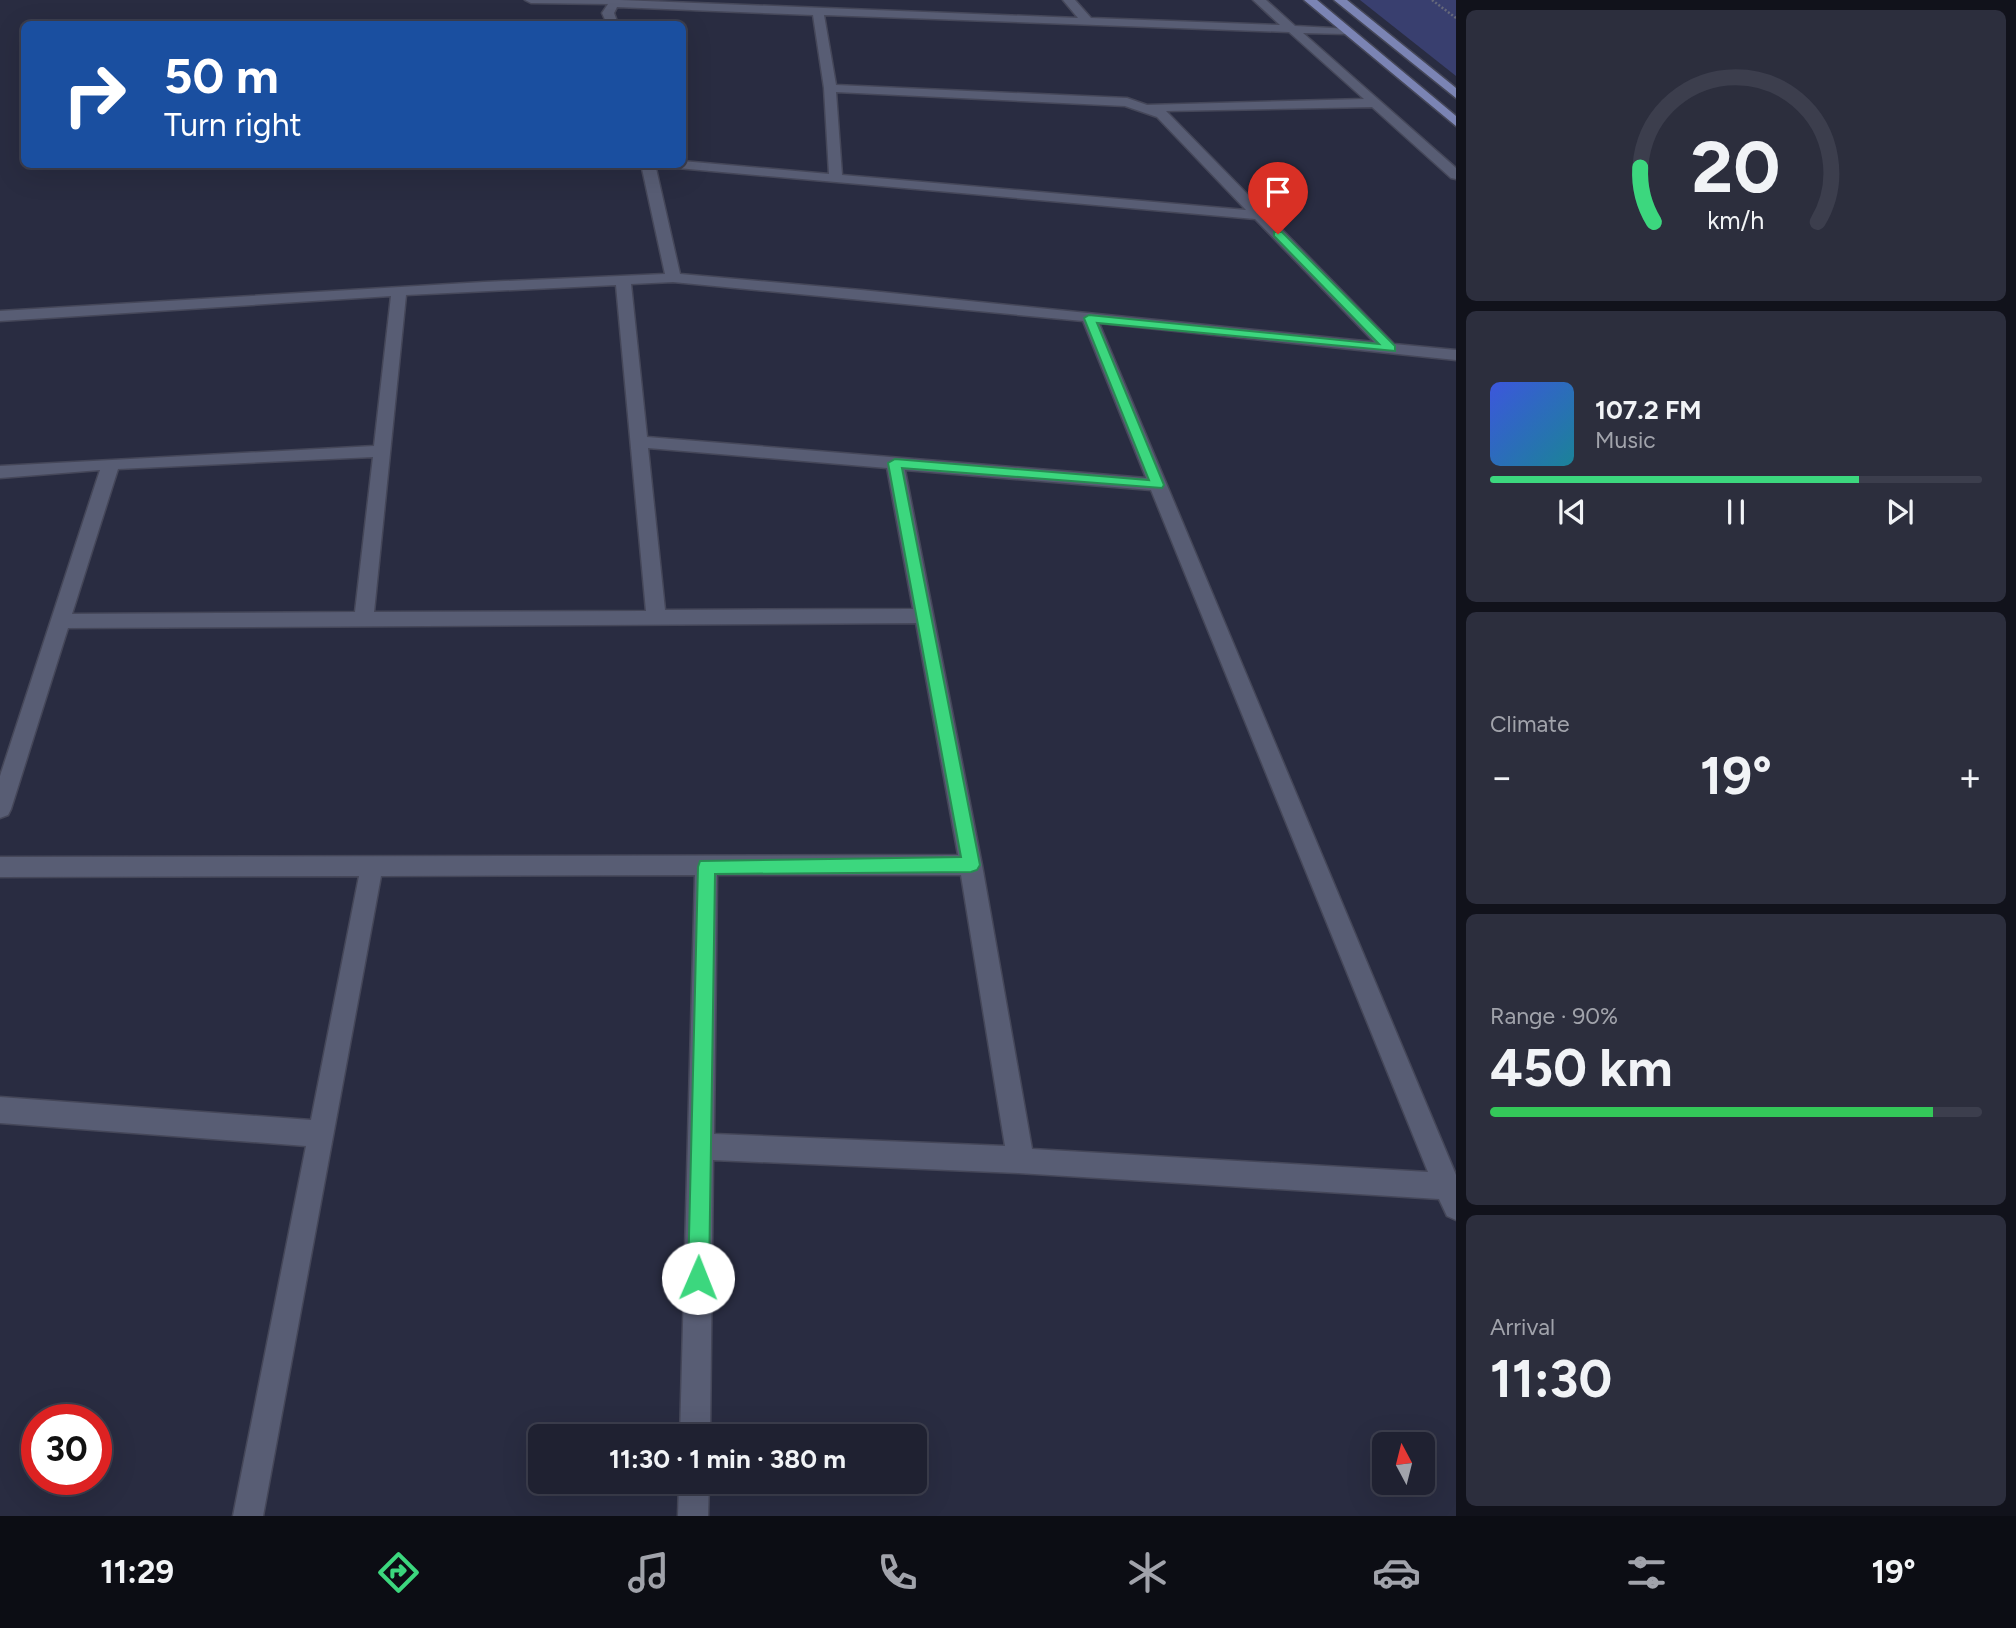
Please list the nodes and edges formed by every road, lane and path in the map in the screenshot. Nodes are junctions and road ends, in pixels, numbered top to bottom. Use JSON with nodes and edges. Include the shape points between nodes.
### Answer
{"nodes":[{"id":1,"x":531,"y":0,"type":"edge"},
{"id":2,"x":1069,"y":0,"type":"edge"},
{"id":3,"x":1259,"y":0,"type":"edge"},
{"id":4,"x":1310,"y":0,"type":"edge"},
{"id":5,"x":1340,"y":0,"type":"edge"},
{"id":6,"x":1432,"y":0,"type":"edge"},
{"id":7,"x":615,"y":2,"type":"edge"},
{"id":8,"x":818,"y":11,"type":"junction"},
{"id":9,"x":1456,"y":18,"type":"edge"},
{"id":10,"x":611,"y":21,"type":"edge"},
{"id":11,"x":1087,"y":21,"type":"junction"},
{"id":12,"x":1290,"y":29,"type":"junction"},
{"id":13,"x":1347,"y":31,"type":"junction"},
{"id":14,"x":830,"y":88,"type":"junction"},
{"id":15,"x":1456,"y":94,"type":"edge"},
{"id":16,"x":1374,"y":103,"type":"junction"},
{"id":17,"x":1149,"y":108,"type":"junction"},
{"id":18,"x":1456,"y":122,"type":"edge"},
{"id":19,"x":686,"y":165,"type":"edge"},
{"id":20,"x":649,"y":168,"type":"edge"},
{"id":21,"x":1456,"y":175,"type":"edge"},
{"id":22,"x":836,"y":178,"type":"junction"},
{"id":23,"x":1260,"y":215,"type":"junction"},
{"id":24,"x":673,"y":278,"type":"junction"},
{"id":25,"x":623,"y":280,"type":"junction"},
{"id":26,"x":399,"y":291,"type":"junction"},
{"id":27,"x":0,"y":316,"type":"edge"},
{"id":28,"x":1089,"y":318,"type":"junction"},
{"id":29,"x":1390,"y":349,"type":"junction"},
{"id":30,"x":1456,"y":355,"type":"edge"},
{"id":31,"x":639,"y":442,"type":"junction"},
{"id":32,"x":382,"y":451,"type":"junction"},
{"id":33,"x":895,"y":463,"type":"junction"},
{"id":34,"x":111,"y":464,"type":"junction"},
{"id":35,"x":0,"y":472,"type":"edge"},
{"id":36,"x":1158,"y":485,"type":"junction"},
{"id":37,"x":922,"y":616,"type":"junction"},
{"id":38,"x":656,"y":617,"type":"junction"},
{"id":39,"x":364,"y":619,"type":"junction"},
{"id":40,"x":61,"y":621,"type":"junction"},
{"id":41,"x":0,"y":809,"type":"edge"},
{"id":42,"x":971,"y":865,"type":"junction"},
{"id":43,"x":372,"y":866,"type":"junction"},
{"id":44,"x":0,"y":867,"type":"edge"},
{"id":45,"x":706,"y":867,"type":"junction"},
{"id":46,"x":0,"y":1110,"type":"edge"},
{"id":47,"x":322,"y":1134,"type":"junction"},
{"id":48,"x":701,"y":1146,"type":"junction"},
{"id":49,"x":1025,"y":1160,"type":"junction"},
{"id":50,"x":1452,"y":1196,"type":"edge"},
{"id":51,"x":695,"y":1424,"type":"edge"},
{"id":52,"x":694,"y":1494,"type":"edge"},
{"id":53,"x":248,"y":1516,"type":"edge"},
{"id":54,"x":693,"y":1516,"type":"edge"}],
"edges":[{"from":1,"to":7,"type":"street"},
{"from":2,"to":11,"type":"street"},
{"from":3,"to":12,"type":"street"},
{"from":4,"to":13,"type":"main road"},
{"from":5,"to":15,"type":"main road"},
{"from":6,"to":9,"type":"path"},
{"from":7,"to":8,"type":"street"},
{"from":7,"to":10,"type":"street","via":[[608,13]]},
{"from":8,"to":11,"type":"street"},
{"from":8,"to":14,"type":"street"},
{"from":11,"to":12,"type":"street"},
{"from":12,"to":13,"type":"street"},
{"from":12,"to":16,"type":"street"},
{"from":13,"to":18,"type":"main road"},
{"from":14,"to":17,"type":"street","via":[[1127,102]]},
{"from":14,"to":22,"type":"street"},
{"from":16,"to":17,"type":"street"},
{"from":16,"to":21,"type":"street"},
{"from":17,"to":23,"type":"street","via":[[1161,114]]},
{"from":19,"to":22,"type":"street"},
{"from":20,"to":24,"type":"street"},
{"from":22,"to":23,"type":"street"},
{"from":23,"to":29,"type":"street"},
{"from":24,"to":25,"type":"street"},
{"from":24,"to":28,"type":"street"},
{"from":25,"to":26,"type":"street"},
{"from":25,"to":31,"type":"street"},
{"from":26,"to":27,"type":"street"},
{"from":26,"to":32,"type":"street"},
{"from":28,"to":29,"type":"street"},
{"from":28,"to":36,"type":"street"},
{"from":29,"to":30,"type":"street"},
{"from":31,"to":33,"type":"street"},
{"from":31,"to":38,"type":"street"},
{"from":32,"to":34,"type":"street"},
{"from":32,"to":39,"type":"street"},
{"from":33,"to":36,"type":"street"},
{"from":33,"to":37,"type":"street"},
{"from":34,"to":35,"type":"street"},
{"from":34,"to":40,"type":"street"},
{"from":36,"to":50,"type":"street"},
{"from":37,"to":38,"type":"street"},
{"from":37,"to":42,"type":"street"},
{"from":38,"to":39,"type":"street"},
{"from":39,"to":40,"type":"street"},
{"from":40,"to":41,"type":"street"},
{"from":42,"to":45,"type":"street"},
{"from":42,"to":49,"type":"street","via":[[1021,1161]]},
{"from":43,"to":44,"type":"street"},
{"from":43,"to":45,"type":"street"},
{"from":43,"to":47,"type":"street"},
{"from":45,"to":48,"type":"street"},
{"from":46,"to":47,"type":"street"},
{"from":47,"to":53,"type":"street"},
{"from":48,"to":49,"type":"street"},
{"from":48,"to":51,"type":"street"},
{"from":49,"to":50,"type":"street"},
{"from":52,"to":54,"type":"street"}]}
